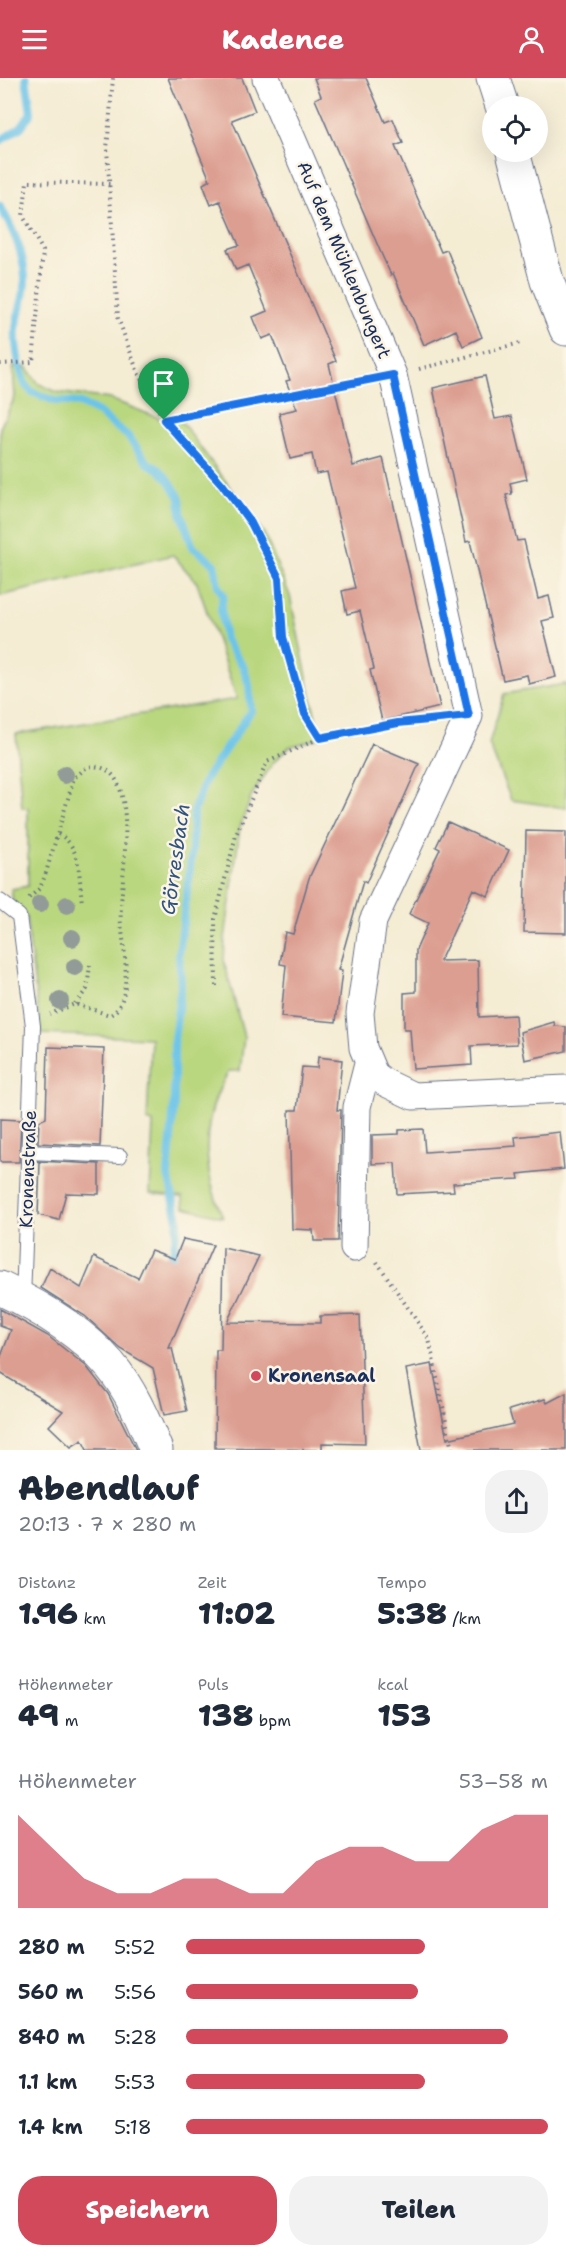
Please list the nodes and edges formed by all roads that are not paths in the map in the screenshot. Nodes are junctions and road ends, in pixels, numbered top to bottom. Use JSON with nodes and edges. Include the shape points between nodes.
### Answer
{"nodes":[{"id":1,"x":266,"y":78,"type":"edge"},
{"id":2,"x":493,"y":78,"type":"edge"},
{"id":3,"x":499,"y":96,"type":"edge"},
{"id":4,"x":516,"y":162,"type":"edge"},
{"id":5,"x":566,"y":329,"type":"edge"},
{"id":6,"x":5,"y":905,"type":"edge"},
{"id":7,"x":368,"y":1064,"type":"junction"},
{"id":8,"x":566,"y":1089,"type":"edge"},
{"id":9,"x":29,"y":1152,"type":"junction"},
{"id":10,"x":120,"y":1156,"type":"dead end"},
{"id":11,"x":364,"y":1253,"type":"road end"},
{"id":12,"x":12,"y":1294,"type":"edge"},
{"id":13,"x":156,"y":1450,"type":"edge"}],
"edges":[{"from":1,"to":7,"type":"street","name":"Auf dem Mühlenbungert","via":[[393,375],[469,716],[373,921],[360,1013],[360,1033]]},
{"from":2,"to":3,"type":"street"},
{"from":4,"to":5,"type":"street","via":[[547,281]]},
{"from":6,"to":9,"type":"lane","name":"Kronenstraße","via":[[19,916],[32,1032]]},
{"from":7,"to":8,"type":"street","via":[[384,1082],[413,1095]]},
{"from":7,"to":11,"type":"street","via":[[357,1107]]},
{"from":9,"to":10,"type":"lane"},
{"from":9,"to":12,"type":"lane","name":"Kronenstraße"},
{"from":12,"to":13,"type":"street","name":"Kronenstraße","via":[[61,1324],[108,1363],[131,1398]]}]}
